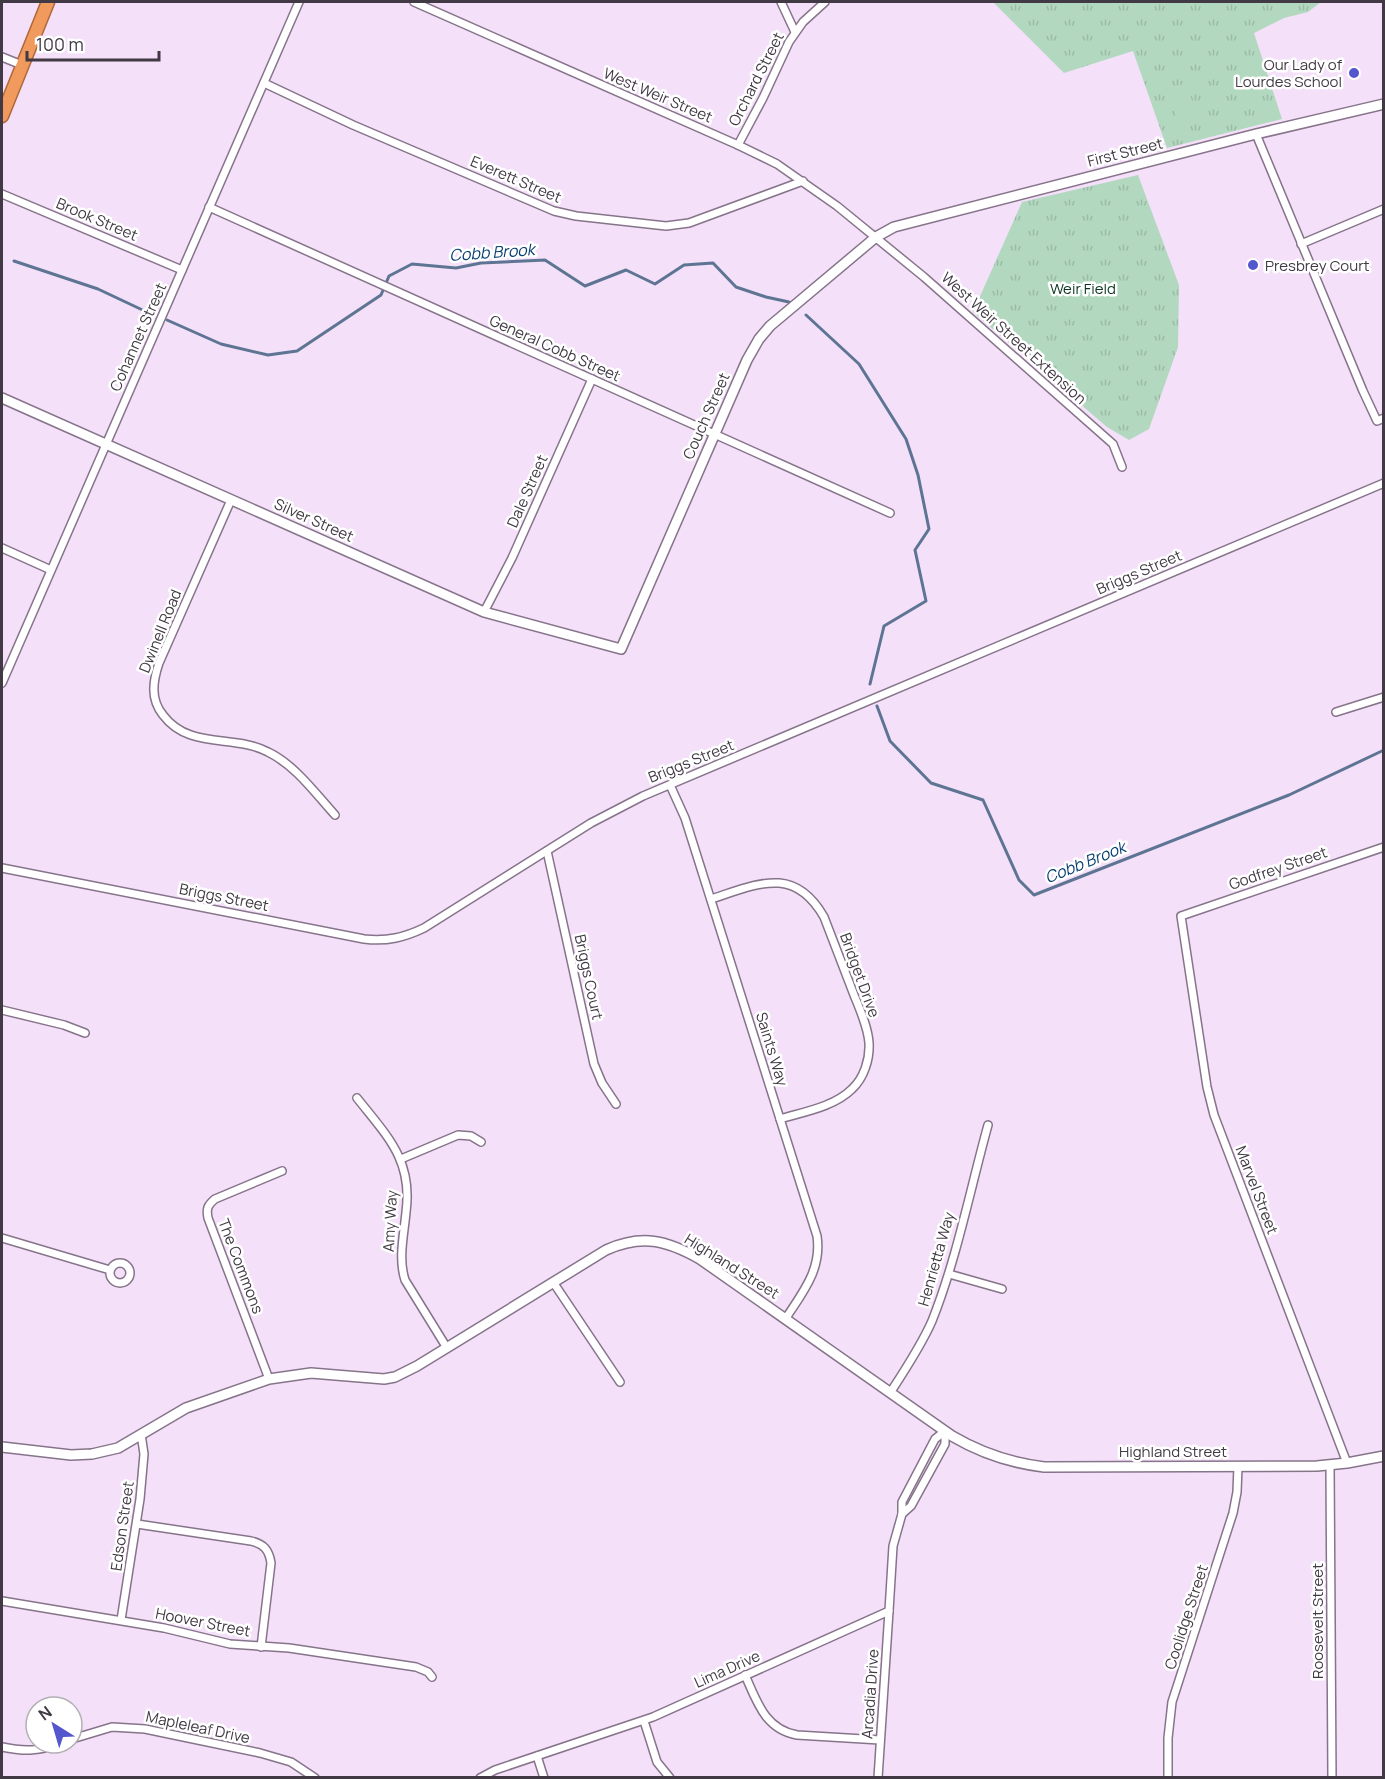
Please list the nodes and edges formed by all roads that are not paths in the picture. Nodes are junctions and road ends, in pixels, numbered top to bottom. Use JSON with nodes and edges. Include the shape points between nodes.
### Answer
{"nodes":[{"id":1,"x":48,"y":2,"type":"edge"},
{"id":2,"x":414,"y":2,"type":"edge"},
{"id":3,"x":781,"y":2,"type":"edge"},
{"id":4,"x":825,"y":2,"type":"edge"},
{"id":5,"x":299,"y":3,"type":"edge"},
{"id":6,"x":795,"y":32,"type":"junction"},
{"id":7,"x":2,"y":57,"type":"edge"},
{"id":8,"x":22,"y":65,"type":"junction"},
{"id":9,"x":264,"y":83,"type":"junction"},
{"id":10,"x":1383,"y":104,"type":"edge"},
{"id":11,"x":2,"y":116,"type":"edge"},
{"id":12,"x":1256,"y":134,"type":"junction"},
{"id":13,"x":738,"y":145,"type":"junction"},
{"id":14,"x":803,"y":181,"type":"junction"},
{"id":15,"x":2,"y":194,"type":"edge"},
{"id":16,"x":209,"y":207,"type":"junction"},
{"id":17,"x":1383,"y":209,"type":"edge"},
{"id":18,"x":876,"y":237,"type":"junction"},
{"id":19,"x":1301,"y":244,"type":"junction"},
{"id":20,"x":182,"y":270,"type":"junction"},
{"id":21,"x":592,"y":379,"type":"junction"},
{"id":22,"x":2,"y":398,"type":"edge"},
{"id":23,"x":1383,"y":418,"type":"edge"},
{"id":24,"x":714,"y":434,"type":"junction"},
{"id":25,"x":106,"y":444,"type":"junction"},
{"id":26,"x":1122,"y":467,"type":"dead end"},
{"id":27,"x":1383,"y":483,"type":"edge"},
{"id":28,"x":231,"y":500,"type":"junction"},
{"id":29,"x":890,"y":513,"type":"dead end"},
{"id":30,"x":2,"y":548,"type":"edge"},
{"id":31,"x":51,"y":570,"type":"junction"},
{"id":32,"x":484,"y":612,"type":"junction"},
{"id":33,"x":621,"y":649,"type":"joint"},
{"id":34,"x":2,"y":683,"type":"edge"},
{"id":35,"x":1383,"y":697,"type":"edge"},
{"id":36,"x":1336,"y":712,"type":"dead end"},
{"id":37,"x":670,"y":785,"type":"junction"},
{"id":38,"x":335,"y":814,"type":"dead end"},
{"id":39,"x":1383,"y":846,"type":"edge"},
{"id":40,"x":547,"y":851,"type":"junction"},
{"id":41,"x":2,"y":868,"type":"edge"},
{"id":42,"x":711,"y":899,"type":"junction"},
{"id":43,"x":1181,"y":916,"type":"joint"},
{"id":44,"x":2,"y":1010,"type":"edge"},
{"id":45,"x":85,"y":1033,"type":"dead end"},
{"id":46,"x":357,"y":1098,"type":"dead end"},
{"id":47,"x":616,"y":1104,"type":"dead end"},
{"id":48,"x":780,"y":1119,"type":"junction"},
{"id":49,"x":988,"y":1125,"type":"dead end"},
{"id":50,"x":481,"y":1142,"type":"dead end"},
{"id":51,"x":401,"y":1159,"type":"junction"},
{"id":52,"x":282,"y":1171,"type":"dead end"},
{"id":53,"x":2,"y":1238,"type":"edge"},
{"id":54,"x":110,"y":1270,"type":"dead end"},
{"id":55,"x":949,"y":1274,"type":"junction"},
{"id":56,"x":553,"y":1282,"type":"junction"},
{"id":57,"x":1002,"y":1289,"type":"dead end"},
{"id":58,"x":786,"y":1318,"type":"junction"},
{"id":59,"x":447,"y":1348,"type":"junction"},
{"id":60,"x":269,"y":1379,"type":"junction"},
{"id":61,"x":620,"y":1382,"type":"dead end"},
{"id":62,"x":890,"y":1393,"type":"junction"},
{"id":63,"x":945,"y":1431,"type":"junction"},
{"id":64,"x":141,"y":1434,"type":"junction"},
{"id":65,"x":2,"y":1447,"type":"edge"},
{"id":66,"x":1383,"y":1456,"type":"edge"},
{"id":67,"x":1347,"y":1463,"type":"junction"},
{"id":68,"x":1330,"y":1465,"type":"junction"},
{"id":69,"x":1238,"y":1466,"type":"junction"},
{"id":70,"x":137,"y":1524,"type":"junction"},
{"id":71,"x":2,"y":1601,"type":"edge"},
{"id":72,"x":889,"y":1611,"type":"junction"},
{"id":73,"x":121,"y":1620,"type":"junction"},
{"id":74,"x":261,"y":1647,"type":"junction"},
{"id":75,"x":745,"y":1675,"type":"junction"},
{"id":76,"x":432,"y":1677,"type":"dead end"},
{"id":77,"x":644,"y":1721,"type":"junction"},
{"id":78,"x":84,"y":1735,"type":"edge"},
{"id":79,"x":880,"y":1740,"type":"junction"},
{"id":80,"x":2,"y":1747,"type":"edge"},
{"id":81,"x":24,"y":1752,"type":"edge"},
{"id":82,"x":537,"y":1756,"type":"junction"},
{"id":83,"x":315,"y":1778,"type":"edge"},
{"id":84,"x":480,"y":1778,"type":"edge"},
{"id":85,"x":544,"y":1778,"type":"edge"},
{"id":86,"x":670,"y":1778,"type":"edge"},
{"id":87,"x":878,"y":1778,"type":"edge"},
{"id":88,"x":1168,"y":1778,"type":"edge"},
{"id":89,"x":1332,"y":1778,"type":"edge"}],
"edges":[{"from":1,"to":8,"type":"highway"},
{"from":2,"to":13,"type":"street","name":"West Weir Street"},
{"from":3,"to":6,"type":"street"},
{"from":4,"to":6,"type":"street","name":"Orchard Street"},
{"from":5,"to":9,"type":"street","name":"Cohannet Street"},
{"from":6,"to":13,"type":"street","name":"Orchard Street"},
{"from":7,"to":8,"type":"street"},
{"from":8,"to":11,"type":"highway"},
{"from":9,"to":14,"type":"street","name":"Everett Street","via":[[521,198],[570,215],[676,225]]},
{"from":9,"to":16,"type":"street","name":"Cohannet Street"},
{"from":10,"to":12,"type":"street","name":"First Street"},
{"from":12,"to":18,"type":"street","name":"First Street","via":[[894,227]]},
{"from":12,"to":19,"type":"street"},
{"from":13,"to":14,"type":"street","name":"West Weir Street"},
{"from":14,"to":18,"type":"street","name":"West Weir Street"},
{"from":15,"to":20,"type":"street","name":"Brook Street"},
{"from":16,"to":20,"type":"street","name":"Cohannet Street"},
{"from":16,"to":21,"type":"street","name":"General Cobb Street"},
{"from":17,"to":19,"type":"street"},
{"from":18,"to":24,"type":"street","name":"Couch Street","via":[[764,333],[747,360]]},
{"from":18,"to":26,"type":"street","name":"West Weir Street Extension","via":[[1113,444]]},
{"from":19,"to":23,"type":"street","via":[[1377,421]]},
{"from":20,"to":25,"type":"street","name":"Cohannet Street"},
{"from":21,"to":24,"type":"street","name":"General Cobb Street"},
{"from":21,"to":32,"type":"street","name":"Dale Street"},
{"from":22,"to":25,"type":"street","name":"Silver Street"},
{"from":24,"to":29,"type":"street","name":"General Cobb Street"},
{"from":24,"to":33,"type":"street","name":"Couch Street"},
{"from":25,"to":28,"type":"street","name":"Silver Street"},
{"from":25,"to":31,"type":"street","name":"Cohannet Street"},
{"from":27,"to":37,"type":"street","name":"Briggs Street"},
{"from":28,"to":32,"type":"street","name":"Silver Street"},
{"from":28,"to":38,"type":"street","name":"Dwinell Road","via":[[159,663],[155,701],[172,726],[190,735],[249,745],[271,753]]},
{"from":30,"to":31,"type":"street"},
{"from":31,"to":34,"type":"street","name":"Cohannet Street"},
{"from":32,"to":33,"type":"street","name":"Silver Street"},
{"from":35,"to":36,"type":"street"},
{"from":37,"to":40,"type":"street","name":"Briggs Street","via":[[622,806]]},
{"from":37,"to":42,"type":"street","name":"Saints Way"},
{"from":39,"to":43,"type":"street","name":"Godfrey Street"},
{"from":40,"to":41,"type":"street","name":"Briggs Street","via":[[424,928],[403,937],[376,940]]},
{"from":40,"to":47,"type":"street","name":"Briggs Court","via":[[594,1064]]},
{"from":42,"to":48,"type":"street","name":"Saints Way"},
{"from":42,"to":48,"type":"street","name":"Bridget Drive","via":[[766,882],[788,884],[805,892],[824,917],[862,1017],[869,1055],[865,1071],[852,1090],[839,1099]]},
{"from":43,"to":67,"type":"street","name":"Marvel Street","via":[[1214,1115]]},
{"from":44,"to":45,"type":"street"},
{"from":46,"to":51,"type":"street","name":"Amy Way","via":[[394,1144]]},
{"from":48,"to":58,"type":"street","name":"Saints Way","via":[[819,1248],[812,1278]]},
{"from":49,"to":55,"type":"street","name":"Henrietta Way"},
{"from":50,"to":51,"type":"street","via":[[458,1135]]},
{"from":51,"to":59,"type":"street","name":"Amy Way","via":[[407,1208],[402,1270]]},
{"from":52,"to":60,"type":"street","name":"The Commons","via":[[215,1200],[207,1210]]},
{"from":53,"to":54,"type":"street"},
{"from":55,"to":57,"type":"street"},
{"from":55,"to":62,"type":"street","name":"Henrietta Way","via":[[931,1323]]},
{"from":56,"to":58,"type":"street","name":"Highland Street","via":[[616,1245],[640,1240],[663,1242],[700,1259]]},
{"from":56,"to":59,"type":"street","name":"Highland Street"},
{"from":56,"to":61,"type":"street"},
{"from":58,"to":62,"type":"street","name":"Highland Street"},
{"from":59,"to":60,"type":"street","name":"Highland Street","via":[[412,1369],[384,1379],[311,1373]]},
{"from":60,"to":64,"type":"street","name":"Highland Street","via":[[186,1408]]},
{"from":62,"to":63,"type":"street","name":"Highland Street"},
{"from":63,"to":69,"type":"street","name":"Highland Street","via":[[992,1456],[1035,1466]]},
{"from":63,"to":72,"type":"street","via":[[945,1444],[911,1506],[902,1514],[893,1546]]},
{"from":64,"to":65,"type":"street","name":"Highland Street","via":[[118,1448],[92,1454]]},
{"from":64,"to":70,"type":"street","name":"Edson Street","via":[[144,1454]]},
{"from":66,"to":67,"type":"street","name":"Highland Street"},
{"from":67,"to":68,"type":"street","name":"Highland Street"},
{"from":68,"to":69,"type":"street","name":"Highland Street"},
{"from":68,"to":89,"type":"street","name":"Roosevelt Street"},
{"from":69,"to":88,"type":"street","name":"Coolidge Street","via":[[1233,1513],[1172,1702],[1167,1738]]},
{"from":70,"to":73,"type":"street","name":"Edson Street"},
{"from":70,"to":74,"type":"street","via":[[264,1546],[271,1563]]},
{"from":71,"to":73,"type":"street","name":"Hoover Street"},
{"from":72,"to":75,"type":"street","name":"Lima Drive"},
{"from":72,"to":79,"type":"street","name":"Arcadia Drive"},
{"from":73,"to":74,"type":"street","name":"Hoover Street"},
{"from":74,"to":76,"type":"street","name":"Hoover Street","via":[[416,1667]]},
{"from":75,"to":77,"type":"street","name":"Lima Drive"},
{"from":75,"to":79,"type":"street","via":[[761,1712],[779,1729],[797,1735]]},
{"from":77,"to":82,"type":"street","name":"Lima Drive"},
{"from":77,"to":86,"type":"street","via":[[657,1762]]},
{"from":78,"to":83,"type":"street","name":"Mapleleaf Drive","via":[[111,1726],[145,1729],[260,1753],[291,1762]]},
{"from":79,"to":87,"type":"street","name":"Arcadia Drive"},
{"from":80,"to":81,"type":"street"},
{"from":82,"to":84,"type":"street","name":"Lima Drive"},
{"from":82,"to":85,"type":"street"}]}
